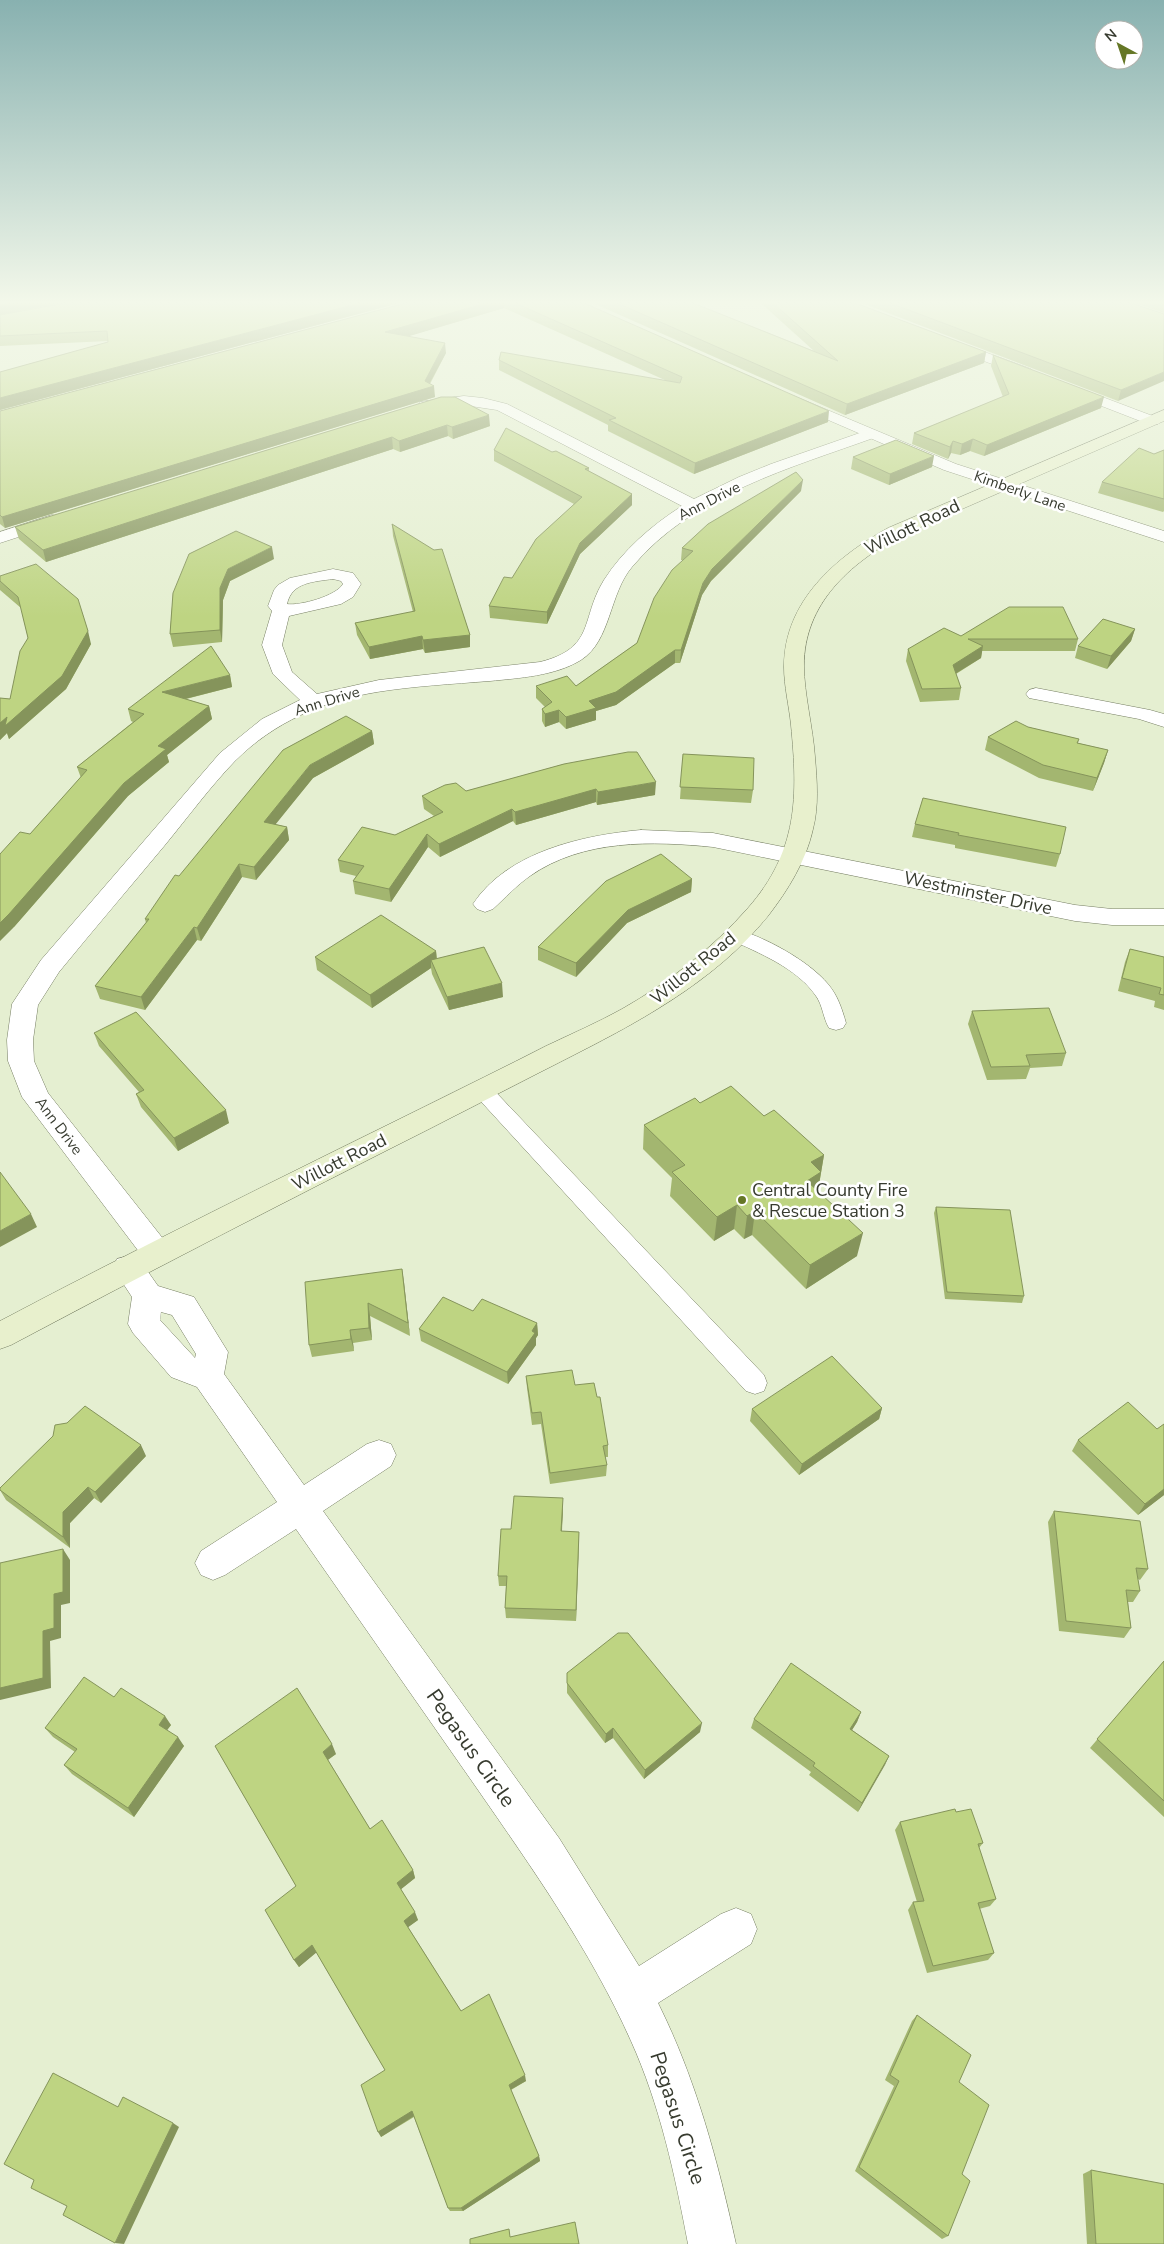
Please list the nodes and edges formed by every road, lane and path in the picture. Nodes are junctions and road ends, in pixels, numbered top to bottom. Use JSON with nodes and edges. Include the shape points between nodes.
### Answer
{"nodes":[{"id":1,"x":502,"y":408,"type":"edge"},
{"id":2,"x":812,"y":408,"type":"edge"},
{"id":3,"x":1128,"y":408,"type":"edge"},
{"id":4,"x":1158,"y":418,"type":"edge"},
{"id":5,"x":870,"y":434,"type":"junction"},
{"id":6,"x":1002,"y":486,"type":"junction"},
{"id":7,"x":694,"y":505,"type":"junction"},
{"id":8,"x":64,"y":517,"type":"edge"},
{"id":9,"x":1164,"y":537,"type":"edge"},
{"id":10,"x":0,"y":538,"type":"edge"},
{"id":11,"x":282,"y":609,"type":"dead end"},
{"id":12,"x":1036,"y":694,"type":"dead end"},
{"id":13,"x":314,"y":702,"type":"junction"},
{"id":14,"x":1164,"y":721,"type":"edge"},
{"id":15,"x":793,"y":857,"type":"junction"},
{"id":16,"x":485,"y":904,"type":"dead end"},
{"id":17,"x":1164,"y":916,"type":"edge"},
{"id":18,"x":736,"y":935,"type":"junction"},
{"id":19,"x":836,"y":1023,"type":"dead end"},
{"id":20,"x":482,"y":1090,"type":"junction"},
{"id":21,"x":144,"y":1272,"type":"junction"},
{"id":22,"x":0,"y":1336,"type":"edge"},
{"id":23,"x":754,"y":1383,"type":"dead end"},
{"id":24,"x":379,"y":1456,"type":"dead end"},
{"id":25,"x":300,"y":1507,"type":"junction"},
{"id":26,"x":213,"y":1563,"type":"dead end"},
{"id":27,"x":736,"y":1930,"type":"dead end"},
{"id":28,"x":631,"y":1996,"type":"junction"},
{"id":29,"x":712,"y":2244,"type":"edge"}],
"edges":[{"from":1,"to":7,"type":"street"},
{"from":2,"to":5,"type":"street","name":"Kimberly Lane"},
{"from":3,"to":4,"type":"street"},
{"from":4,"to":6,"type":"main road","name":"Willott Road"},
{"from":5,"to":6,"type":"street","name":"Kimberly Lane"},
{"from":5,"to":7,"type":"street","name":"Ann Drive","via":[[758,476]]},
{"from":6,"to":9,"type":"street","name":"Kimberly Lane"},
{"from":6,"to":15,"type":"main road","name":"Willott Road","via":[[869,545],[835,572],[809,607],[799,632],[794,666],[805,782],[802,829]]},
{"from":7,"to":13,"type":"street","name":"Ann Drive","via":[[669,522],[635,553],[609,587],[590,641],[574,656],[514,673],[392,684]]},
{"from":8,"to":10,"type":"street"},
{"from":11,"to":13,"type":"street","via":[[272,645],[283,674]]},
{"from":12,"to":14,"type":"street","via":[[1143,714]]},
{"from":13,"to":21,"type":"street","name":"Ann Drive","via":[[285,714],[253,734],[227,757],[50,966],[25,1004],[21,1061],[36,1098]]},
{"from":15,"to":16,"type":"street","name":"Westminster Drive","via":[[672,835],[605,840],[565,851],[525,869]]},
{"from":15,"to":17,"type":"street","name":"Westminster Drive","via":[[1075,913],[1112,917]]},
{"from":15,"to":18,"type":"main road","name":"Willott Road","via":[[758,912]]},
{"from":18,"to":19,"type":"lane","via":[[774,953],[813,981],[828,1000]]},
{"from":18,"to":20,"type":"main road","name":"Willott Road","via":[[677,986],[631,1015]]},
{"from":20,"to":21,"type":"main road","name":"Willott Road"},
{"from":20,"to":23,"type":"lane"},
{"from":21,"to":22,"type":"main road","name":"Willott Road"},
{"from":21,"to":25,"type":"street","name":"Pegasus Circle","via":[[183,1306],[212,1352],[208,1377]]},
{"from":24,"to":25,"type":"street"},
{"from":25,"to":26,"type":"street"},
{"from":25,"to":28,"type":"street","name":"Pegasus Circle","via":[[545,1852]]},
{"from":27,"to":28,"type":"street"},
{"from":28,"to":29,"type":"street","name":"Pegasus Circle","via":[[657,2050],[683,2123]]}]}
